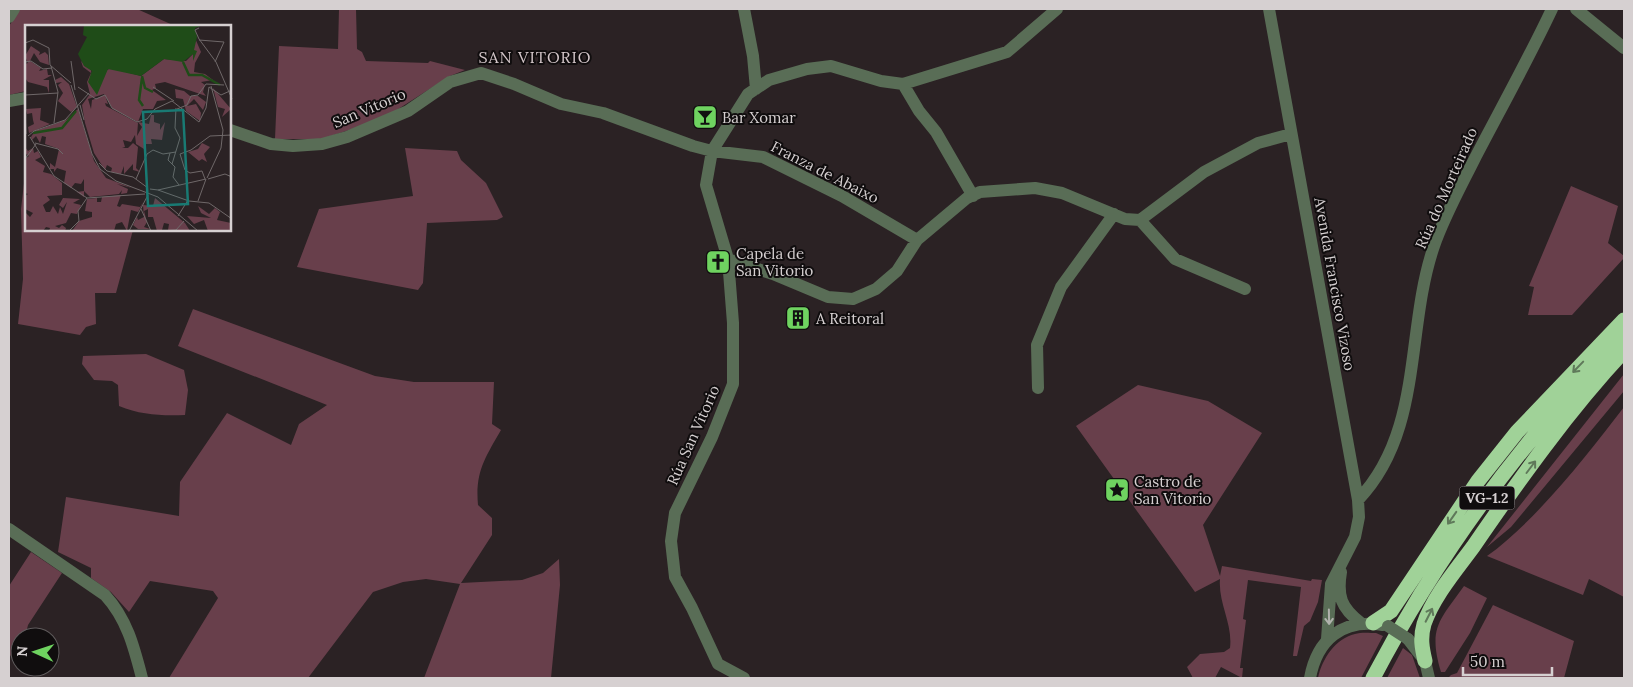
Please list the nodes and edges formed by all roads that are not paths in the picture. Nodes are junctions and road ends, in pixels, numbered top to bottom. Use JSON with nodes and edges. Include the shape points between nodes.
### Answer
{"nodes":[{"id":1,"x":14,"y":9,"type":"edge"},
{"id":2,"x":744,"y":9,"type":"edge"},
{"id":3,"x":1057,"y":9,"type":"edge"},
{"id":4,"x":1270,"y":9,"type":"edge"},
{"id":5,"x":1552,"y":9,"type":"edge"},
{"id":6,"x":1576,"y":9,"type":"edge"},
{"id":7,"x":9,"y":17,"type":"edge"},
{"id":8,"x":1624,"y":48,"type":"edge"},
{"id":9,"x":903,"y":84,"type":"junction"},
{"id":10,"x":756,"y":89,"type":"junction"},
{"id":11,"x":25,"y":98,"type":"edge"},
{"id":12,"x":9,"y":101,"type":"edge"},
{"id":13,"x":231,"y":130,"type":"edge"},
{"id":14,"x":1291,"y":134,"type":"junction"},
{"id":15,"x":712,"y":151,"type":"junction"},
{"id":16,"x":973,"y":196,"type":"junction"},
{"id":17,"x":1114,"y":214,"type":"junction"},
{"id":18,"x":1140,"y":220,"type":"junction"},
{"id":19,"x":917,"y":240,"type":"junction"},
{"id":20,"x":728,"y":259,"type":"junction"},
{"id":21,"x":1245,"y":290,"type":"dead end"},
{"id":22,"x":1624,"y":320,"type":"edge"},
{"id":23,"x":1624,"y":334,"type":"edge"},
{"id":24,"x":1624,"y":351,"type":"edge"},
{"id":25,"x":1038,"y":388,"type":"dead end"},
{"id":26,"x":1358,"y":500,"type":"junction"},
{"id":27,"x":9,"y":529,"type":"edge"},
{"id":28,"x":1343,"y":562,"type":"junction"},
{"id":29,"x":1374,"y":624,"type":"junction"},
{"id":30,"x":1327,"y":639,"type":"junction"},
{"id":31,"x":1425,"y":661,"type":"junction"},
{"id":32,"x":1308,"y":676,"type":"edge"},
{"id":33,"x":142,"y":678,"type":"edge"},
{"id":34,"x":744,"y":678,"type":"edge"},
{"id":35,"x":1373,"y":678,"type":"edge"},
{"id":36,"x":1429,"y":678,"type":"edge"}],
"edges":[{"from":1,"to":7,"type":"street"},
{"from":2,"to":10,"type":"street"},
{"from":3,"to":9,"type":"street","via":[[1006,52]]},
{"from":4,"to":14,"type":"street","name":"Avenida Francisco Vizoso"},
{"from":5,"to":26,"type":"street","name":"Rúa do Morteirado","via":[[1462,184],[1434,247],[1417,321],[1404,414],[1390,453],[1370,488]]},
{"from":6,"to":8,"type":"street"},
{"from":9,"to":10,"type":"street","via":[[831,66],[769,80]]},
{"from":9,"to":16,"type":"street","via":[[919,112],[936,132]]},
{"from":10,"to":15,"type":"street","via":[[748,94]]},
{"from":11,"to":12,"type":"street"},
{"from":13,"to":15,"type":"street","name":"San Vitorio","via":[[271,144],[322,144],[400,115],[450,82],[480,74],[561,104],[603,113]]},
{"from":14,"to":18,"type":"street","via":[[1258,143],[1204,172]]},
{"from":14,"to":26,"type":"street","name":"Avenida Francisco Vizoso"},
{"from":15,"to":19,"type":"street","name":"Franza de Abaixo","via":[[763,157],[842,196]]},
{"from":15,"to":20,"type":"street","name":"Rúa San Vitorio","via":[[706,185]]},
{"from":16,"to":17,"type":"street","via":[[980,192],[1035,188],[1062,193]]},
{"from":16,"to":19,"type":"street"},
{"from":17,"to":18,"type":"street"},
{"from":17,"to":25,"type":"street","via":[[1061,287],[1037,345]]},
{"from":18,"to":21,"type":"street","via":[[1174,259]]},
{"from":19,"to":20,"type":"street","via":[[896,270],[876,289],[853,299],[828,297]]},
{"from":20,"to":34,"type":"street","name":"Rúa San Vitorio","via":[[733,384],[712,437],[675,513],[671,541],[675,577],[718,664]]},
{"from":22,"to":29,"type":"highway","one_way":true,"via":[[1517,432],[1478,481],[1391,611]]},
{"from":23,"to":35,"type":"highway","number":"VG-1.2","via":[[1551,414],[1481,505],[1430,581]]},
{"from":31,"to":24,"type":"highway","one_way":true,"via":[[1421,638],[1434,605],[1500,508],[1598,378]]},
{"from":26,"to":28,"type":"street","name":"Avenida Francisco Vizoso","via":[[1358,527]]},
{"from":27,"to":33,"type":"street","via":[[105,595],[125,624]]},
{"from":28,"to":29,"type":"street","name":"Avenida Francisco Vizoso","via":[[1339,595],[1345,610]]},
{"from":28,"to":30,"type":"street","name":"Avenida Francisco Vizoso","one_way":true,"via":[[1331,584]]},
{"from":29,"to":30,"type":"street","via":[[1348,626]]},
{"from":29,"to":31,"type":"street","name":"Avenida Francisco Vizoso","bridge":true,"via":[[1408,639]]},
{"from":30,"to":32,"type":"street"},
{"from":31,"to":36,"type":"street"}]}
